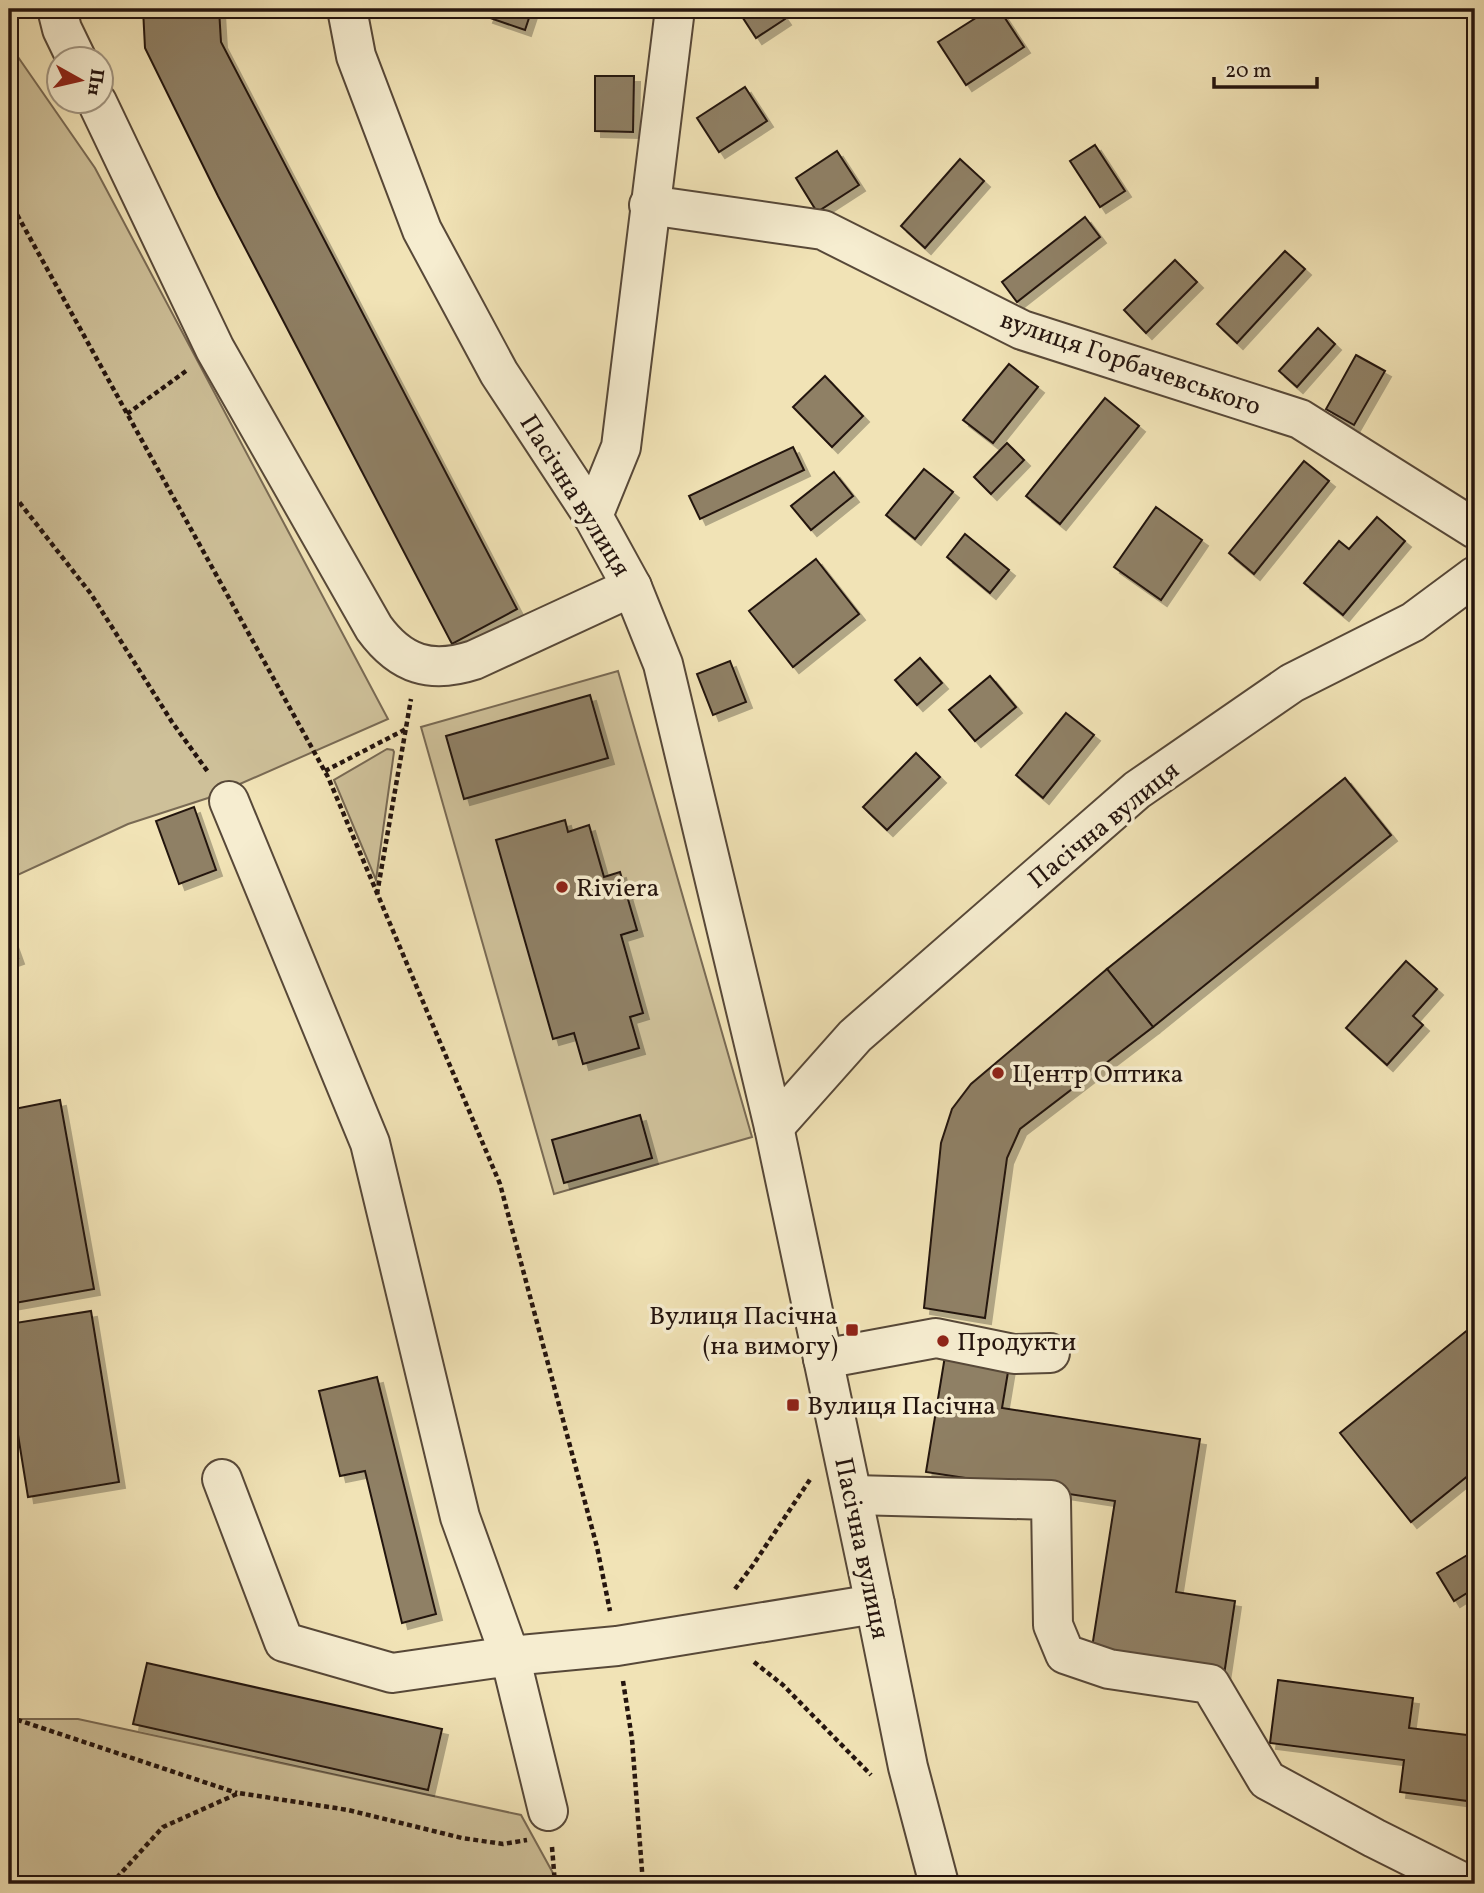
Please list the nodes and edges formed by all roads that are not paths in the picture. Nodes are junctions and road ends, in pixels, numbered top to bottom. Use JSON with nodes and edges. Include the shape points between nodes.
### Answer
{"nodes":[{"id":1,"x":57,"y":9,"type":"edge"},
{"id":2,"x":347,"y":9,"type":"edge"},
{"id":3,"x":675,"y":9,"type":"edge"},
{"id":4,"x":70,"y":46,"type":"edge"},
{"id":5,"x":104,"y":116,"type":"edge"},
{"id":6,"x":649,"y":205,"type":"junction"},
{"id":7,"x":593,"y":516,"type":"junction"},
{"id":8,"x":1475,"y":529,"type":"edge"},
{"id":9,"x":1475,"y":576,"type":"edge"},
{"id":10,"x":632,"y":587,"type":"junction"},
{"id":11,"x":229,"y":801,"type":"road end"},
{"id":12,"x":775,"y":1128,"type":"junction"},
{"id":13,"x":1049,"y":1353,"type":"dead end"},
{"id":14,"x":823,"y":1360,"type":"junction"},
{"id":15,"x":222,"y":1479,"type":"dead end"},
{"id":16,"x":852,"y":1495,"type":"junction"},
{"id":17,"x":875,"y":1604,"type":"junction"},
{"id":18,"x":510,"y":1657,"type":"junction"},
{"id":19,"x":548,"y":1811,"type":"road end"},
{"id":20,"x":939,"y":1884,"type":"edge"},
{"id":21,"x":1466,"y":1884,"type":"edge"}],
"edges":[{"from":1,"to":4,"type":"street"},
{"from":2,"to":7,"type":"street","name":"Пасічна вулиця","via":[[356,56],[422,230],[499,373]]},
{"from":3,"to":6,"type":"street"},
{"from":5,"to":10,"type":"street","via":[[215,349],[385,643],[417,663],[456,666]]},
{"from":6,"to":7,"type":"street","via":[[621,447]]},
{"from":6,"to":8,"type":"street","name":"вулиця Горбачевського","via":[[823,230],[1022,330],[1300,419]]},
{"from":7,"to":10,"type":"street","name":"Пасічна вулиця"},
{"from":9,"to":12,"type":"street","name":"Пасічна вулиця","via":[[1413,622],[1292,683],[1138,790],[855,1036]]},
{"from":10,"to":12,"type":"street","name":"Пасічна вулиця","via":[[663,664]]},
{"from":11,"to":18,"type":"street","via":[[370,1143],[460,1517]]},
{"from":12,"to":14,"type":"street","name":"Пасічна вулиця"},
{"from":13,"to":14,"type":"street","via":[[1014,1354],[936,1338]]},
{"from":14,"to":16,"type":"street","name":"Пасічна вулиця"},
{"from":15,"to":18,"type":"street","via":[[284,1642],[392,1673]]},
{"from":16,"to":17,"type":"street","name":"Пасічна вулиця"},
{"from":16,"to":21,"type":"street","via":[[1051,1500],[1053,1625],[1065,1654],[1109,1669],[1210,1684],[1267,1780]]},
{"from":17,"to":18,"type":"street","via":[[617,1646]]},
{"from":17,"to":20,"type":"street","name":"Пасічна вулиця","via":[[908,1768]]},
{"from":18,"to":19,"type":"street"}]}
